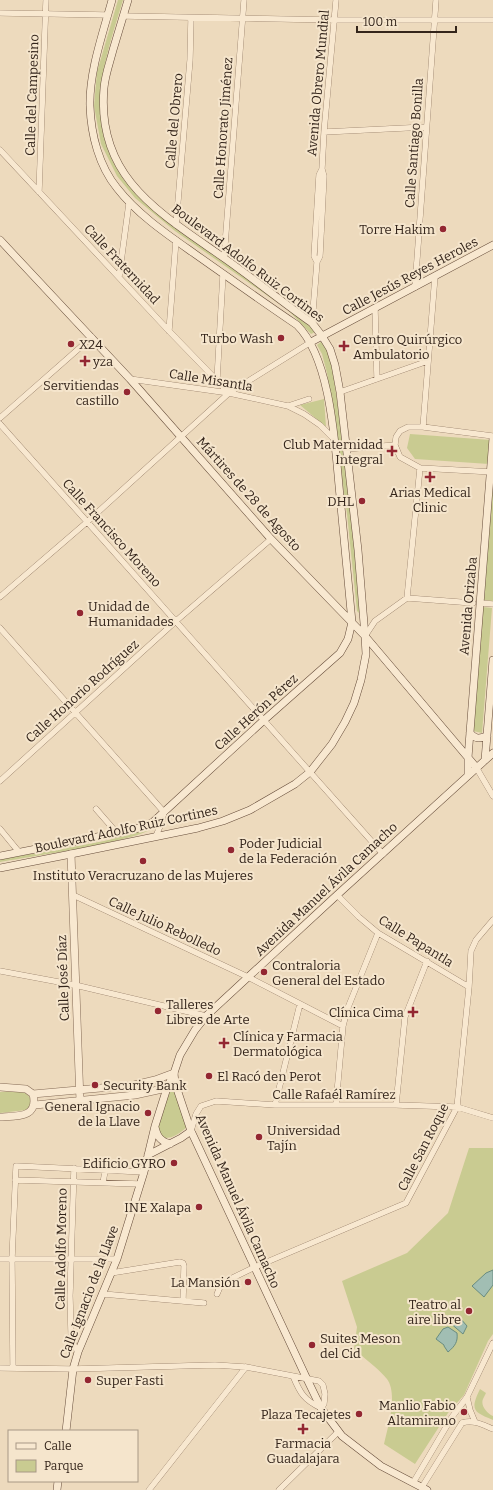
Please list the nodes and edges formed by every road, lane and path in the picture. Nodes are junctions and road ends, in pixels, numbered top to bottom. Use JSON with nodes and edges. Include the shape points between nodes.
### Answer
{"nodes":[{"id":1,"x":46,"y":0,"type":"edge"},
{"id":2,"x":112,"y":0,"type":"edge"},
{"id":3,"x":128,"y":0,"type":"edge"},
{"id":4,"x":244,"y":0,"type":"edge"},
{"id":5,"x":336,"y":0,"type":"edge"},
{"id":6,"x":436,"y":0,"type":"edge"},
{"id":7,"x":0,"y":13,"type":"edge"},
{"id":8,"x":46,"y":14,"type":"junction"},
{"id":9,"x":108,"y":15,"type":"junction"},
{"id":10,"x":123,"y":16,"type":"junction"},
{"id":11,"x":191,"y":18,"type":"junction"},
{"id":12,"x":242,"y":19,"type":"junction"},
{"id":13,"x":335,"y":20,"type":"junction"},
{"id":14,"x":434,"y":20,"type":"junction"},
{"id":15,"x":493,"y":20,"type":"edge"},
{"id":16,"x":426,"y":127,"type":"junction"},
{"id":17,"x":324,"y":132,"type":"junction"},
{"id":18,"x":0,"y":150,"type":"edge"},
{"id":19,"x":39,"y":192,"type":"junction"},
{"id":20,"x":129,"y":203,"type":"junction"},
{"id":21,"x":176,"y":225,"type":"junction"},
{"id":22,"x":0,"y":240,"type":"edge"},
{"id":23,"x":176,"y":240,"type":"junction"},
{"id":24,"x":493,"y":245,"type":"edge"},
{"id":25,"x":224,"y":258,"type":"junction"},
{"id":26,"x":223,"y":274,"type":"junction"},
{"id":27,"x":435,"y":276,"type":"junction"},
{"id":28,"x":120,"y":277,"type":"junction"},
{"id":29,"x":415,"y":287,"type":"junction"},
{"id":30,"x":375,"y":308,"type":"junction"},
{"id":31,"x":312,"y":323,"type":"junction"},
{"id":32,"x":169,"y":330,"type":"junction"},
{"id":33,"x":322,"y":336,"type":"junction"},
{"id":34,"x":92,"y":337,"type":"junction"},
{"id":35,"x":311,"y":342,"type":"junction"},
{"id":36,"x":428,"y":361,"type":"junction"},
{"id":37,"x":130,"y":379,"type":"junction"},
{"id":38,"x":377,"y":379,"type":"junction"},
{"id":39,"x":216,"y":380,"type":"junction"},
{"id":40,"x":340,"y":392,"type":"junction"},
{"id":41,"x":229,"y":393,"type":"junction"},
{"id":42,"x":309,"y":399,"type":"dead end"},
{"id":43,"x":288,"y":406,"type":"junction"},
{"id":44,"x":0,"y":418,"type":"edge"},
{"id":45,"x":0,"y":424,"type":"edge"},
{"id":46,"x":423,"y":427,"type":"junction"},
{"id":47,"x":181,"y":436,"type":"junction"},
{"id":48,"x":493,"y":437,"type":"edge"},
{"id":49,"x":334,"y":439,"type":"junction"},
{"id":50,"x":395,"y":445,"type":"junction"},
{"id":51,"x":347,"y":449,"type":"junction"},
{"id":52,"x":420,"y":468,"type":"junction"},
{"id":53,"x":492,"y":472,"type":"edge"},
{"id":54,"x":87,"y":522,"type":"junction"},
{"id":55,"x":271,"y":539,"type":"junction"},
{"id":56,"x":0,"y":597,"type":"edge"},
{"id":57,"x":407,"y":598,"type":"junction"},
{"id":58,"x":477,"y":603,"type":"junction"},
{"id":59,"x":493,"y":604,"type":"edge"},
{"id":60,"x":176,"y":621,"type":"junction"},
{"id":61,"x":352,"y":622,"type":"junction"},
{"id":62,"x":0,"y":628,"type":"edge"},
{"id":63,"x":365,"y":636,"type":"junction"},
{"id":64,"x":493,"y":660,"type":"edge"},
{"id":65,"x":74,"y":712,"type":"junction"},
{"id":66,"x":263,"y":721,"type":"junction"},
{"id":67,"x":470,"y":733,"type":"junction"},
{"id":68,"x":486,"y":736,"type":"junction"},
{"id":69,"x":493,"y":753,"type":"edge"},
{"id":70,"x":468,"y":758,"type":"junction"},
{"id":71,"x":485,"y":760,"type":"junction"},
{"id":72,"x":476,"y":767,"type":"junction"},
{"id":73,"x":310,"y":772,"type":"junction"},
{"id":74,"x":468,"y":775,"type":"junction"},
{"id":75,"x":0,"y":781,"type":"edge"},
{"id":76,"x":493,"y":796,"type":"edge"},
{"id":77,"x":96,"y":809,"type":"dead end"},
{"id":78,"x":164,"y":812,"type":"junction"},
{"id":79,"x":0,"y":829,"type":"edge"},
{"id":80,"x":117,"y":833,"type":"junction"},
{"id":81,"x":156,"y":836,"type":"junction"},
{"id":82,"x":19,"y":852,"type":"junction"},
{"id":83,"x":71,"y":854,"type":"junction"},
{"id":84,"x":382,"y":854,"type":"junction"},
{"id":85,"x":0,"y":856,"type":"edge"},
{"id":86,"x":0,"y":868,"type":"edge"},
{"id":87,"x":73,"y":895,"type":"junction"},
{"id":88,"x":336,"y":895,"type":"junction"},
{"id":89,"x":493,"y":920,"type":"edge"},
{"id":90,"x":378,"y":933,"type":"junction"},
{"id":91,"x":427,"y":961,"type":"junction"},
{"id":92,"x":0,"y":971,"type":"edge"},
{"id":93,"x":248,"y":978,"type":"junction"},
{"id":94,"x":75,"y":986,"type":"junction"},
{"id":95,"x":469,"y":987,"type":"junction"},
{"id":96,"x":300,"y":1004,"type":"junction"},
{"id":97,"x":206,"y":1016,"type":"junction"},
{"id":98,"x":343,"y":1026,"type":"junction"},
{"id":99,"x":174,"y":1073,"type":"junction"},
{"id":100,"x":0,"y":1087,"type":"edge"},
{"id":101,"x":167,"y":1088,"type":"junction"},
{"id":102,"x":78,"y":1091,"type":"junction"},
{"id":103,"x":33,"y":1094,"type":"junction"},
{"id":104,"x":80,"y":1101,"type":"junction"},
{"id":105,"x":336,"y":1104,"type":"junction"},
{"id":106,"x":34,"y":1105,"type":"junction"},
{"id":107,"x":274,"y":1105,"type":"junction"},
{"id":108,"x":396,"y":1105,"type":"junction"},
{"id":109,"x":457,"y":1107,"type":"junction"},
{"id":110,"x":0,"y":1117,"type":"edge"},
{"id":111,"x":493,"y":1118,"type":"edge"},
{"id":112,"x":155,"y":1126,"type":"junction"},
{"id":113,"x":191,"y":1131,"type":"junction"},
{"id":114,"x":170,"y":1144,"type":"junction"},
{"id":115,"x":148,"y":1154,"type":"junction"},
{"id":116,"x":74,"y":1168,"type":"junction"},
{"id":117,"x":105,"y":1171,"type":"junction"},
{"id":118,"x":144,"y":1172,"type":"junction"},
{"id":119,"x":15,"y":1180,"type":"junction"},
{"id":120,"x":74,"y":1182,"type":"junction"},
{"id":121,"x":103,"y":1183,"type":"junction"},
{"id":122,"x":140,"y":1184,"type":"junction"},
{"id":123,"x":0,"y":1259,"type":"edge"},
{"id":124,"x":12,"y":1259,"type":"junction"},
{"id":125,"x":71,"y":1259,"type":"junction"},
{"id":126,"x":117,"y":1259,"type":"junction"},
{"id":127,"x":254,"y":1267,"type":"junction"},
{"id":128,"x":111,"y":1273,"type":"junction"},
{"id":129,"x":103,"y":1294,"type":"junction"},
{"id":130,"x":217,"y":1294,"type":"dead end"},
{"id":131,"x":183,"y":1301,"type":"junction"},
{"id":132,"x":204,"y":1303,"type":"dead end"},
{"id":133,"x":493,"y":1343,"type":"edge"},
{"id":134,"x":78,"y":1352,"type":"junction"},
{"id":135,"x":246,"y":1367,"type":"junction"},
{"id":136,"x":0,"y":1368,"type":"edge"},
{"id":137,"x":14,"y":1368,"type":"junction"},
{"id":138,"x":73,"y":1369,"type":"junction"},
{"id":139,"x":292,"y":1376,"type":"junction"},
{"id":140,"x":306,"y":1378,"type":"junction"},
{"id":141,"x":467,"y":1397,"type":"junction"},
{"id":142,"x":321,"y":1408,"type":"junction"},
{"id":143,"x":452,"y":1417,"type":"junction"},
{"id":144,"x":475,"y":1422,"type":"junction"},
{"id":145,"x":462,"y":1423,"type":"junction"},
{"id":146,"x":493,"y":1429,"type":"edge"},
{"id":147,"x":66,"y":1430,"type":"edge"},
{"id":148,"x":338,"y":1432,"type":"junction"},
{"id":149,"x":413,"y":1483,"type":"junction"},
{"id":150,"x":425,"y":1489,"type":"edge"},
{"id":151,"x":149,"y":1490,"type":"edge"},
{"id":152,"x":279,"y":1490,"type":"edge"}],
"edges":[{"from":1,"to":8,"type":"street","name":"Calle del Campesino"},
{"from":2,"to":9,"type":"main road","name":"Boulevard Adolfo Ruiz Cortines"},
{"from":3,"to":10,"type":"main road","name":"Boulevard Adolfo Ruiz Cortines"},
{"from":4,"to":12,"type":"street","name":"Calle Honorato Jiménez"},
{"from":5,"to":13,"type":"street","name":"Avenida Obrero Mundial"},
{"from":6,"to":14,"type":"street","name":"Calle Santiago Bonilla"},
{"from":7,"to":8,"type":"street"},
{"from":8,"to":9,"type":"street"},
{"from":8,"to":19,"type":"street","name":"Calle del Campesino"},
{"from":9,"to":20,"type":"main road","name":"Boulevard Adolfo Ruiz Cortines","via":[[91,86],[92,128],[104,168]]},
{"from":10,"to":11,"type":"street"},
{"from":10,"to":21,"type":"main road","name":"Boulevard Adolfo Ruiz Cortines","via":[[104,87],[108,142],[125,175],[137,190]]},
{"from":11,"to":12,"type":"street"},
{"from":11,"to":21,"type":"street","name":"Calle del Obrero","via":[[190,60]]},
{"from":12,"to":13,"type":"street"},
{"from":12,"to":25,"type":"street","name":"Calle Honorato Jiménez"},
{"from":13,"to":14,"type":"street"},
{"from":13,"to":17,"type":"street","name":"Avenida Obrero Mundial"},
{"from":14,"to":15,"type":"street"},
{"from":14,"to":16,"type":"street","name":"Calle Santiago Bonilla"},
{"from":16,"to":17,"type":"street"},
{"from":16,"to":29,"type":"street","name":"Calle Santiago Bonilla"},
{"from":17,"to":31,"type":"street","name":"Avenida Obrero Mundial","via":[[322,169],[319,175],[314,256],[317,262]]},
{"from":18,"to":19,"type":"street","name":"Calle Fraternidad"},
{"from":19,"to":28,"type":"street","name":"Calle Fraternidad"},
{"from":20,"to":23,"type":"main road","name":"Boulevard Adolfo Ruiz Cortines"},
{"from":20,"to":28,"type":"street"},
{"from":21,"to":25,"type":"main road","name":"Boulevard Adolfo Ruiz Cortines"},
{"from":22,"to":34,"type":"main road","name":"Mártires de 28 de Agosto"},
{"from":23,"to":26,"type":"main road","name":"Boulevard Adolfo Ruiz Cortines"},
{"from":23,"to":32,"type":"street"},
{"from":24,"to":27,"type":"main road","name":"Calle Jesús Reyes Heroles"},
{"from":25,"to":31,"type":"main road","name":"Boulevard Adolfo Ruiz Cortines"},
{"from":26,"to":35,"type":"main road","name":"Boulevard Adolfo Ruiz Cortines","via":[[297,325]]},
{"from":26,"to":39,"type":"street"},
{"from":27,"to":29,"type":"main road","name":"Calle Jesús Reyes Heroles"},
{"from":27,"to":36,"type":"street"},
{"from":28,"to":32,"type":"street","name":"Calle Fraternidad"},
{"from":29,"to":30,"type":"main road","name":"Calle Jesús Reyes Heroles"},
{"from":30,"to":33,"type":"main road","name":"Calle Jesús Reyes Heroles"},
{"from":30,"to":38,"type":"street"},
{"from":31,"to":33,"type":"main road","name":"Boulevard Adolfo Ruiz Cortines"},
{"from":32,"to":39,"type":"street","name":"Calle Fraternidad"},
{"from":33,"to":35,"type":"main road","name":"Calle Jesús Reyes Heroles"},
{"from":33,"to":40,"type":"main road","name":"Boulevard Adolfo Ruiz Cortines","via":[[335,365]]},
{"from":34,"to":37,"type":"main road","name":"Mártires de 28 de Agosto"},
{"from":34,"to":44,"type":"street"},
{"from":35,"to":41,"type":"street","name":"Calle Jesús Reyes Heroles"},
{"from":35,"to":49,"type":"main road","name":"Boulevard Adolfo Ruiz Cortines","via":[[327,393]]},
{"from":36,"to":38,"type":"street"},
{"from":36,"to":46,"type":"street"},
{"from":37,"to":41,"type":"street","name":"Calle Misantla"},
{"from":37,"to":47,"type":"main road","name":"Mártires de 28 de Agosto"},
{"from":38,"to":40,"type":"street"},
{"from":39,"to":41,"type":"street","name":"Calle Fraternidad"},
{"from":40,"to":51,"type":"main road","name":"Boulevard Adolfo Ruiz Cortines"},
{"from":41,"to":43,"type":"street","name":"Calle Misantla"},
{"from":41,"to":47,"type":"street","name":"Calle Jesús Reyes Heroles"},
{"from":42,"to":43,"type":"street"},
{"from":43,"to":49,"type":"street","name":"Calle Misantla","via":[[320,425]]},
{"from":45,"to":54,"type":"street","name":"Calle Francisco Moreno"},
{"from":46,"to":48,"type":"street"},
{"from":46,"to":50,"type":"street","via":[[408,427],[400,431]]},
{"from":47,"to":54,"type":"street","name":"Calle Jesús Reyes Heroles"},
{"from":47,"to":55,"type":"main road","name":"Mártires de 28 de Agosto"},
{"from":48,"to":53,"type":"main road","name":"Avenida Orizaba"},
{"from":49,"to":61,"type":"main road","name":"Boulevard Adolfo Ruiz Cortines"},
{"from":50,"to":51,"type":"street"},
{"from":50,"to":52,"type":"street","via":[[400,457]]},
{"from":51,"to":63,"type":"main road","name":"Boulevard Adolfo Ruiz Cortines"},
{"from":52,"to":53,"type":"street"},
{"from":52,"to":57,"type":"street"},
{"from":53,"to":58,"type":"main road","name":"Avenida Orizaba"},
{"from":54,"to":56,"type":"street","name":"Calle Jesús Reyes Heroles"},
{"from":54,"to":60,"type":"street","name":"Calle Francisco Moreno"},
{"from":55,"to":60,"type":"street","name":"Calle Honorio Rodríguez"},
{"from":55,"to":61,"type":"main road","name":"Mártires de 28 de Agosto"},
{"from":57,"to":58,"type":"street"},
{"from":57,"to":63,"type":"street","via":[[376,621]]},
{"from":58,"to":59,"type":"street"},
{"from":58,"to":67,"type":"main road","name":"Avenida Orizaba"},
{"from":60,"to":65,"type":"street","name":"Calle Honorio Rodríguez"},
{"from":60,"to":66,"type":"street","name":"Calle Francisco Moreno"},
{"from":61,"to":63,"type":"main road","name":"Mártires de 28 de Agosto"},
{"from":61,"to":66,"type":"main road","name":"Calle Herón Pérez","via":[[348,639],[340,653]]},
{"from":62,"to":65,"type":"street"},
{"from":63,"to":70,"type":"main road","name":"Mártires de 28 de Agosto"},
{"from":63,"to":73,"type":"main road","name":"Boulevard Adolfo Ruiz Cortines","via":[[366,654],[354,703],[332,744]]},
{"from":64,"to":68,"type":"main road"},
{"from":65,"to":75,"type":"street","name":"Calle Honorio Rodríguez"},
{"from":65,"to":78,"type":"street"},
{"from":66,"to":73,"type":"street","name":"Calle Francisco Moreno"},
{"from":66,"to":78,"type":"main road","name":"Calle Herón Pérez"},
{"from":67,"to":68,"type":"main road","via":[[474,738]]},
{"from":67,"to":70,"type":"main road","name":"Avenida Orizaba"},
{"from":68,"to":71,"type":"main road"},
{"from":69,"to":71,"type":"main road","name":"Avenida Manuel Ávila Camacho"},
{"from":70,"to":72,"type":"main road","name":"Mártires de 28 de Agosto"},
{"from":70,"to":74,"type":"main road","name":"Avenida Orizaba"},
{"from":71,"to":72,"type":"main road","name":"Avenida Manuel Ávila Camacho"},
{"from":72,"to":74,"type":"main road","name":"Avenida Manuel Ávila Camacho"},
{"from":72,"to":76,"type":"street"},
{"from":73,"to":81,"type":"main road","name":"Boulevard Adolfo Ruiz Cortines","via":[[295,784],[250,810],[198,828]]},
{"from":73,"to":84,"type":"street","name":"Calle Francisco Moreno"},
{"from":74,"to":84,"type":"main road","name":"Avenida Manuel Ávila Camacho"},
{"from":77,"to":80,"type":"street"},
{"from":78,"to":80,"type":"main road","name":"Boulevard Adolfo Ruiz Cortines","via":[[143,827]]},
{"from":78,"to":81,"type":"street"},
{"from":79,"to":82,"type":"street"},
{"from":80,"to":82,"type":"main road","name":"Boulevard Adolfo Ruiz Cortines"},
{"from":81,"to":83,"type":"main road","name":"Boulevard Adolfo Ruiz Cortines"},
{"from":82,"to":85,"type":"main road","name":"Boulevard Adolfo Ruiz Cortines"},
{"from":83,"to":86,"type":"main road","name":"Boulevard Adolfo Ruiz Cortines"},
{"from":83,"to":87,"type":"main road","name":"Calle José Díaz"},
{"from":84,"to":88,"type":"main road","name":"Avenida Manuel Ávila Camacho"},
{"from":87,"to":93,"type":"street","name":"Calle Julio Rebolledo"},
{"from":87,"to":94,"type":"main road","name":"Calle José Díaz"},
{"from":88,"to":90,"type":"street","name":"Calle Papantla"},
{"from":88,"to":93,"type":"main road","name":"Avenida Manuel Ávila Camacho"},
{"from":89,"to":95,"type":"street","name":"Calle San Roque","via":[[476,940],[471,951]]},
{"from":90,"to":91,"type":"street","name":"Calle Papantla"},
{"from":90,"to":98,"type":"street"},
{"from":91,"to":95,"type":"street","name":"Calle Papantla"},
{"from":91,"to":108,"type":"street","via":[[405,1017]]},
{"from":92,"to":94,"type":"street"},
{"from":93,"to":96,"type":"street","name":"Calle Julio Rebolledo"},
{"from":93,"to":97,"type":"main road","name":"Avenida Manuel Ávila Camacho"},
{"from":94,"to":97,"type":"street"},
{"from":94,"to":102,"type":"main road","name":"Calle José Díaz"},
{"from":95,"to":109,"type":"street","name":"Calle San Roque"},
{"from":96,"to":98,"type":"street","name":"Calle Julio Rebolledo"},
{"from":96,"to":107,"type":"street"},
{"from":97,"to":99,"type":"main road","name":"Avenida Manuel Ávila Camacho","via":[[180,1055]]},
{"from":98,"to":105,"type":"street"},
{"from":99,"to":101,"type":"main road","name":"Calle Ignacio de la Llave"},
{"from":99,"to":102,"type":"main road","via":[[134,1085]]},
{"from":99,"to":113,"type":"main road","name":"Avenida Manuel Ávila Camacho"},
{"from":100,"to":103,"type":"main road","via":[[26,1089]]},
{"from":101,"to":104,"type":"main road"},
{"from":101,"to":112,"type":"main road","name":"Calle Ignacio de la Llave"},
{"from":102,"to":103,"type":"main road"},
{"from":102,"to":104,"type":"main road","name":"Calle José Díaz"},
{"from":103,"to":106,"type":"main road"},
{"from":104,"to":106,"type":"main road"},
{"from":105,"to":107,"type":"street","name":"Calle Rafaél Ramírez"},
{"from":105,"to":108,"type":"street","name":"Calle Rafaél Ramírez"},
{"from":106,"to":110,"type":"main road","via":[[29,1113]]},
{"from":107,"to":113,"type":"street","name":"Calle Rafaél Ramírez","via":[[209,1102],[201,1106],[196,1114]]},
{"from":108,"to":109,"type":"street","name":"Calle Rafaél Ramírez"},
{"from":109,"to":111,"type":"street","name":"Calle Rafaél Ramírez"},
{"from":109,"to":127,"type":"street","name":"Calle San Roque","via":[[406,1203]]},
{"from":112,"to":114,"type":"main road","via":[[159,1138]]},
{"from":112,"to":115,"type":"main road","name":"Calle Ignacio de la Llave"},
{"from":113,"to":114,"type":"main road"},
{"from":113,"to":127,"type":"main road","name":"Avenida Manuel Ávila Camacho"},
{"from":114,"to":115,"type":"main road"},
{"from":115,"to":118,"type":"main road","name":"Calle Ignacio de la Llave"},
{"from":116,"to":117,"type":"street"},
{"from":116,"to":119,"type":"street","via":[[16,1166]]},
{"from":116,"to":120,"type":"street","name":"Calle Adolfo Moreno"},
{"from":117,"to":118,"type":"street"},
{"from":117,"to":121,"type":"street"},
{"from":118,"to":122,"type":"main road","name":"Calle Ignacio de la Llave"},
{"from":119,"to":120,"type":"street"},
{"from":119,"to":124,"type":"street"},
{"from":120,"to":121,"type":"street"},
{"from":120,"to":125,"type":"street","name":"Calle Adolfo Moreno"},
{"from":121,"to":122,"type":"street"},
{"from":122,"to":126,"type":"main road","name":"Calle Ignacio de la Llave"},
{"from":123,"to":124,"type":"street"},
{"from":124,"to":125,"type":"street"},
{"from":124,"to":137,"type":"street"},
{"from":125,"to":126,"type":"street"},
{"from":125,"to":134,"type":"street","name":"Calle Adolfo Moreno","via":[[71,1334]]},
{"from":126,"to":128,"type":"main road","name":"Calle Ignacio de la Llave"},
{"from":127,"to":130,"type":"street","name":"Calle San Roque","via":[[224,1282]]},
{"from":127,"to":140,"type":"main road","name":"Avenida Manuel Ávila Camacho"},
{"from":128,"to":129,"type":"main road","name":"Calle Ignacio de la Llave"},
{"from":128,"to":131,"type":"street","via":[[183,1263]]},
{"from":129,"to":131,"type":"street"},
{"from":129,"to":134,"type":"main road","name":"Calle Ignacio de la Llave"},
{"from":131,"to":132,"type":"street"},
{"from":133,"to":141,"type":"street"},
{"from":134,"to":138,"type":"main road","name":"Calle Ignacio de la Llave"},
{"from":135,"to":138,"type":"street","via":[[214,1365]]},
{"from":135,"to":139,"type":"street"},
{"from":135,"to":151,"type":"street"},
{"from":136,"to":137,"type":"street"},
{"from":137,"to":138,"type":"street"},
{"from":138,"to":147,"type":"main road","name":"Calle Ignacio de la Llave"},
{"from":139,"to":140,"type":"street"},
{"from":139,"to":142,"type":"street","via":[[303,1396]]},
{"from":140,"to":142,"type":"main road","name":"Avenida Manuel Ávila Camacho"},
{"from":140,"to":142,"type":"street","via":[[319,1381],[322,1385],[325,1400]]},
{"from":141,"to":143,"type":"street"},
{"from":141,"to":144,"type":"street"},
{"from":142,"to":148,"type":"main road","name":"Avenida Manuel Ávila Camacho"},
{"from":143,"to":145,"type":"street"},
{"from":143,"to":149,"type":"street"},
{"from":144,"to":145,"type":"street"},
{"from":144,"to":146,"type":"street"},
{"from":145,"to":150,"type":"street"},
{"from":148,"to":149,"type":"main road","name":"Avenida Manuel Ávila Camacho","via":[[381,1466]]},
{"from":148,"to":152,"type":"street"},
{"from":149,"to":150,"type":"main road","name":"Avenida Manuel Ávila Camacho"}]}
